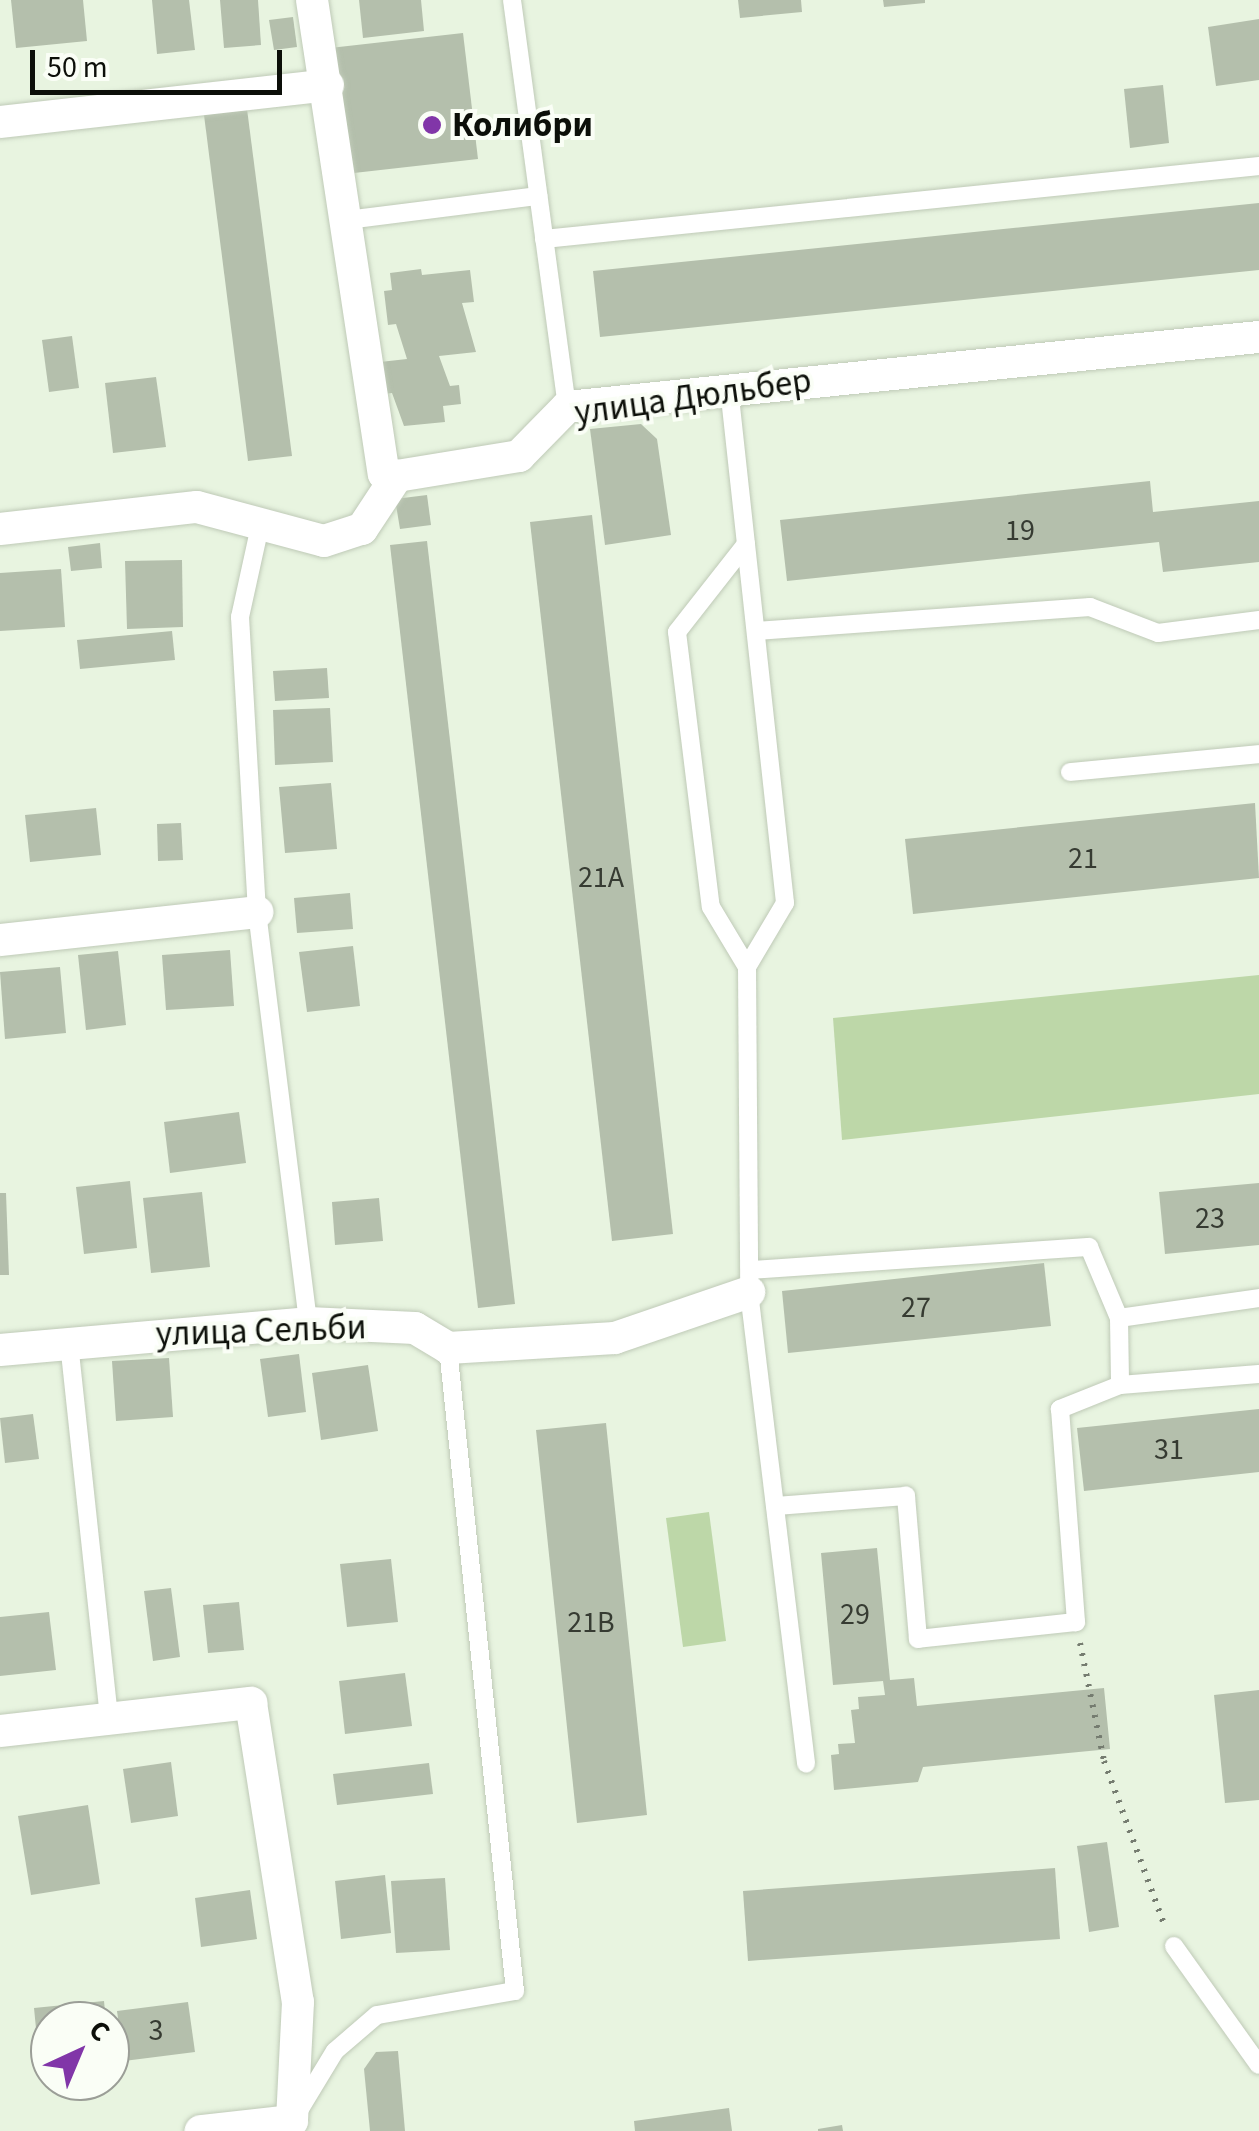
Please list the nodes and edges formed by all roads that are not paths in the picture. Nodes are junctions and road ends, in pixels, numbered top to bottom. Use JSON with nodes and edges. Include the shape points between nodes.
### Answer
{"nodes":[{"id":1,"x":312,"y":0,"type":"edge"},
{"id":2,"x":512,"y":0,"type":"edge"},
{"id":3,"x":328,"y":85,"type":"junction"},
{"id":4,"x":0,"y":122,"type":"edge"},
{"id":5,"x":1259,"y":166,"type":"edge"},
{"id":6,"x":538,"y":196,"type":"junction"},
{"id":7,"x":347,"y":220,"type":"junction"},
{"id":8,"x":544,"y":239,"type":"junction"},
{"id":9,"x":1259,"y":337,"type":"edge"},
{"id":10,"x":729,"y":388,"type":"junction"},
{"id":11,"x":567,"y":407,"type":"junction"},
{"id":12,"x":397,"y":476,"type":"junction"},
{"id":13,"x":260,"y":526,"type":"junction"},
{"id":14,"x":0,"y":529,"type":"edge"},
{"id":15,"x":746,"y":544,"type":"junction"},
{"id":16,"x":1259,"y":620,"type":"edge"},
{"id":17,"x":756,"y":631,"type":"junction"},
{"id":18,"x":1259,"y":754,"type":"edge"},
{"id":19,"x":1070,"y":772,"type":"dead end"},
{"id":20,"x":257,"y":912,"type":"junction"},
{"id":21,"x":0,"y":940,"type":"edge"},
{"id":22,"x":747,"y":967,"type":"junction"},
{"id":23,"x":750,"y":1281,"type":"junction"},
{"id":24,"x":1259,"y":1298,"type":"edge"},
{"id":25,"x":1119,"y":1318,"type":"junction"},
{"id":26,"x":308,"y":1322,"type":"junction"},
{"id":27,"x":69,"y":1343,"type":"junction"},
{"id":28,"x":448,"y":1348,"type":"junction"},
{"id":29,"x":0,"y":1350,"type":"edge"},
{"id":30,"x":1259,"y":1374,"type":"edge"},
{"id":31,"x":1120,"y":1385,"type":"junction"},
{"id":32,"x":775,"y":1506,"type":"junction"},
{"id":33,"x":109,"y":1718,"type":"junction"},
{"id":34,"x":0,"y":1731,"type":"edge"},
{"id":35,"x":806,"y":1764,"type":"dead end"},
{"id":36,"x":1174,"y":1946,"type":"road end"},
{"id":37,"x":1259,"y":2065,"type":"edge"},
{"id":38,"x":293,"y":2126,"type":"edge"},
{"id":39,"x":201,"y":2131,"type":"edge"}],
"edges":[{"from":1,"to":3,"type":"street"},
{"from":2,"to":6,"type":"lane"},
{"from":3,"to":4,"type":"street"},
{"from":3,"to":7,"type":"street"},
{"from":5,"to":8,"type":"lane"},
{"from":6,"to":7,"type":"lane"},
{"from":6,"to":8,"type":"lane"},
{"from":7,"to":12,"type":"street","via":[[384,474]]},
{"from":8,"to":11,"type":"lane"},
{"from":9,"to":10,"type":"street","name":"улица Дюльбер"},
{"from":10,"to":11,"type":"street","name":"улица Дюльбер"},
{"from":10,"to":15,"type":"lane"},
{"from":11,"to":12,"type":"street","name":"улица Дюльбер","via":[[519,456]]},
{"from":12,"to":13,"type":"street","via":[[362,529],[324,541]]},
{"from":13,"to":14,"type":"street","via":[[197,507]]},
{"from":13,"to":20,"type":"lane","via":[[240,618]]},
{"from":15,"to":17,"type":"lane"},
{"from":15,"to":22,"type":"lane","via":[[677,632],[711,907]]},
{"from":16,"to":17,"type":"lane","via":[[1158,633],[1090,607]]},
{"from":17,"to":22,"type":"lane","via":[[786,903]]},
{"from":18,"to":19,"type":"lane"},
{"from":20,"to":21,"type":"street"},
{"from":20,"to":26,"type":"lane"},
{"from":22,"to":23,"type":"lane"},
{"from":23,"to":25,"type":"lane","via":[[1089,1247]]},
{"from":23,"to":28,"type":"street","name":"улица Сельби","via":[[615,1338]]},
{"from":23,"to":32,"type":"lane"},
{"from":24,"to":25,"type":"lane"},
{"from":25,"to":31,"type":"lane"},
{"from":26,"to":27,"type":"street","name":"улица Сельби"},
{"from":26,"to":28,"type":"street","name":"улица Сельби","via":[[415,1328]]},
{"from":27,"to":29,"type":"street","name":"улица Сельби"},
{"from":27,"to":33,"type":"lane"},
{"from":28,"to":38,"type":"lane","via":[[515,1991],[377,2014],[334,2050]]},
{"from":30,"to":31,"type":"lane"},
{"from":31,"to":32,"type":"lane","via":[[1060,1409],[1076,1622],[918,1639],[906,1496]]},
{"from":32,"to":35,"type":"lane"},
{"from":33,"to":34,"type":"street"},
{"from":33,"to":38,"type":"street","via":[[251,1702],[298,2002]]},
{"from":36,"to":37,"type":"lane"},
{"from":38,"to":39,"type":"street"}]}
